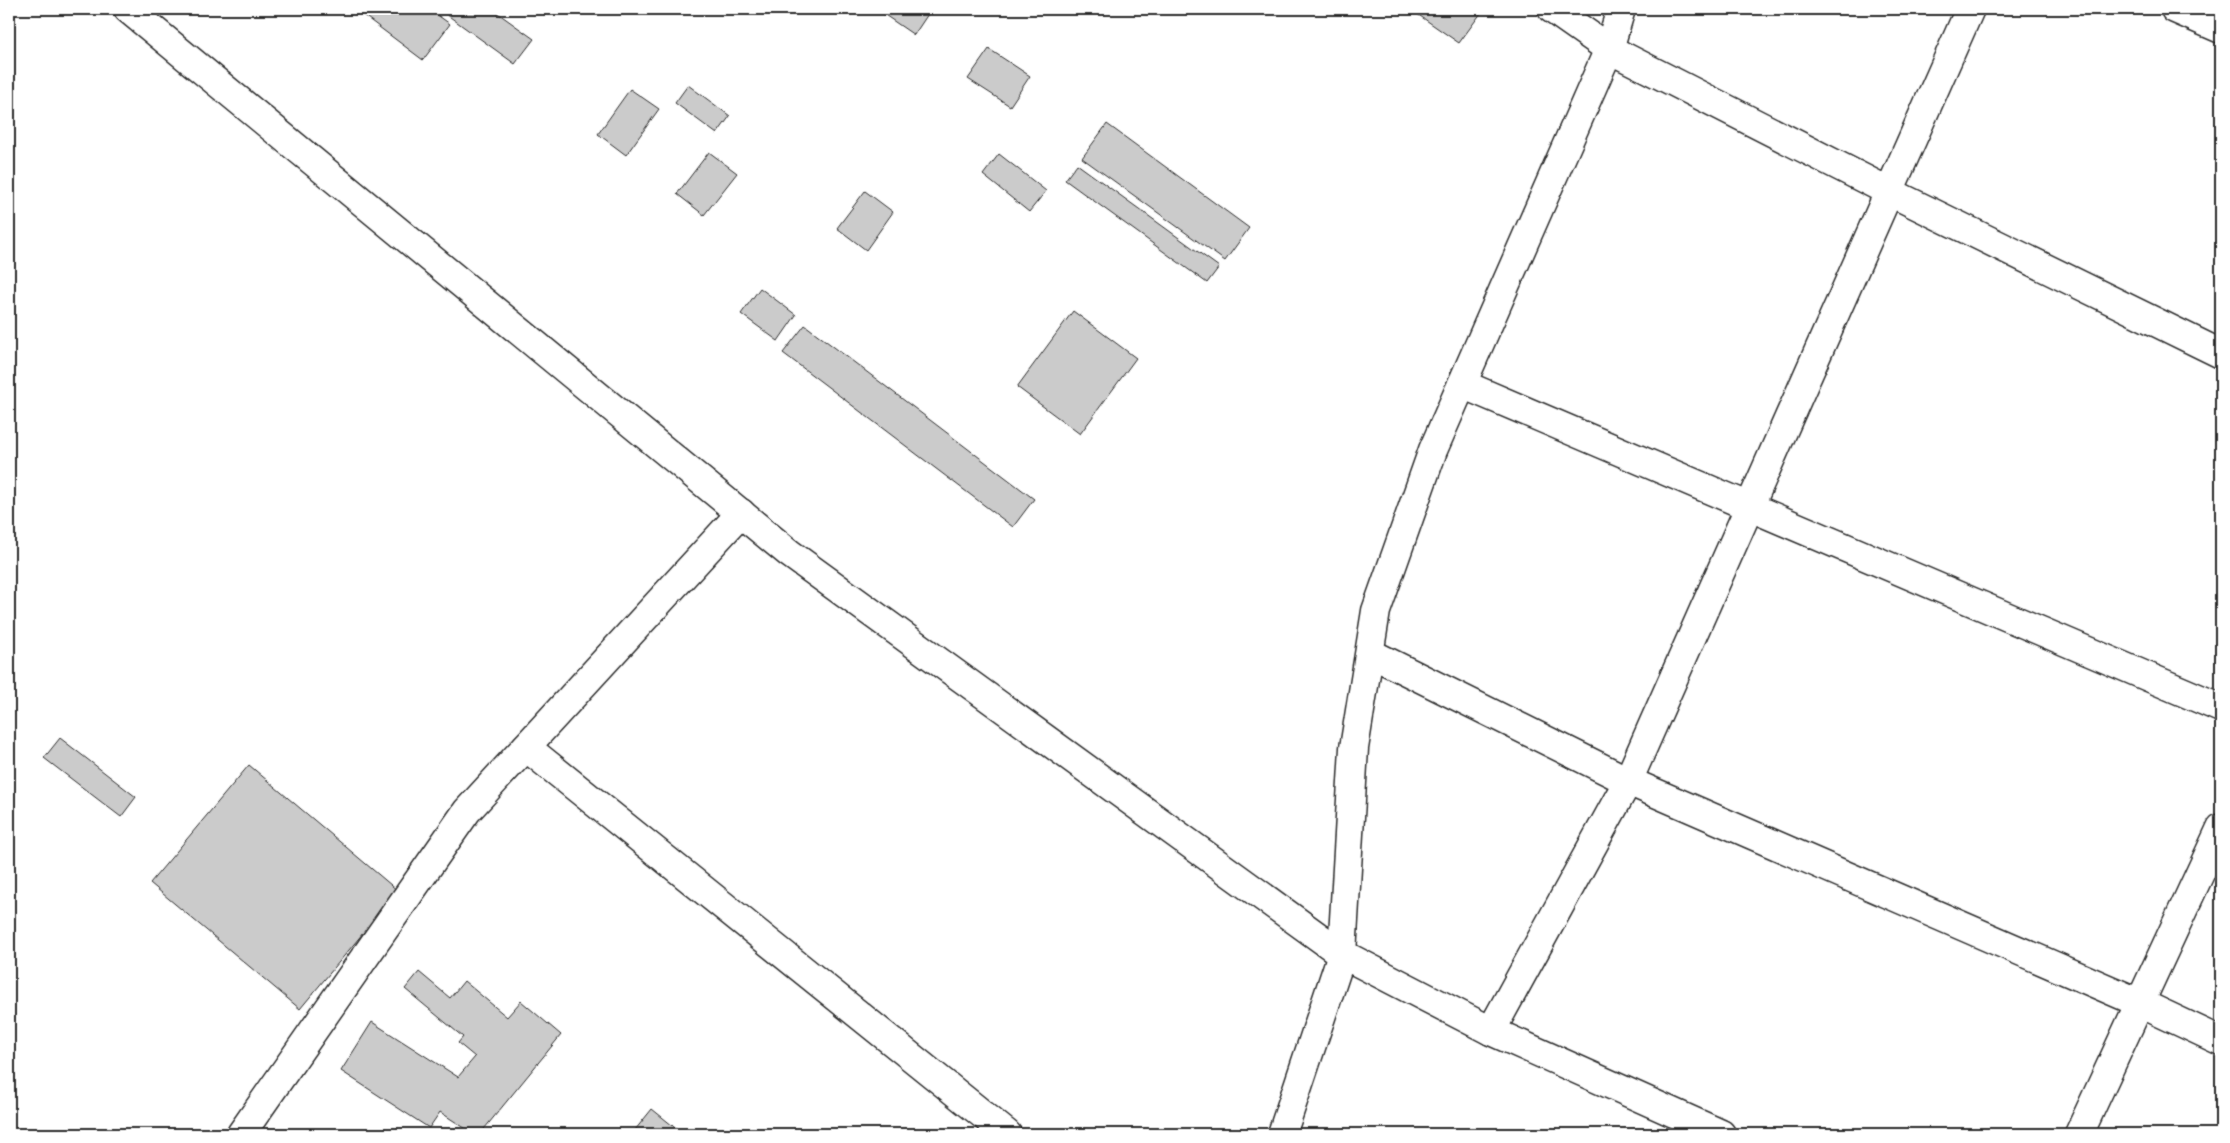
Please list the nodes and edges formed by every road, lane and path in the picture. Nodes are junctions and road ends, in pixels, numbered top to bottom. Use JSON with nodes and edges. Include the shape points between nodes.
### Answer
{"nodes":[{"id":1,"x":128,"y":9,"type":"edge"},
{"id":2,"x":1552,"y":9,"type":"edge"},
{"id":3,"x":1621,"y":9,"type":"edge"},
{"id":4,"x":1970,"y":9,"type":"edge"},
{"id":5,"x":2175,"y":9,"type":"edge"},
{"id":6,"x":2221,"y":29,"type":"edge"},
{"id":7,"x":1609,"y":49,"type":"junction"},
{"id":8,"x":1890,"y":192,"type":"junction"},
{"id":9,"x":2221,"y":354,"type":"edge"},
{"id":10,"x":1462,"y":384,"type":"junction"},
{"id":11,"x":1750,"y":506,"type":"junction"},
{"id":12,"x":741,"y":513,"type":"junction"},
{"id":13,"x":1370,"y":653,"type":"junction"},
{"id":14,"x":2221,"y":708,"type":"edge"},
{"id":15,"x":526,"y":747,"type":"junction"},
{"id":16,"x":1628,"y":781,"type":"junction"},
{"id":17,"x":2221,"y":828,"type":"edge"},
{"id":18,"x":1342,"y":954,"type":"junction"},
{"id":19,"x":2140,"y":1003,"type":"junction"},
{"id":20,"x":1491,"y":1032,"type":"junction"},
{"id":21,"x":2221,"y":1041,"type":"edge"},
{"id":22,"x":241,"y":1134,"type":"edge"},
{"id":23,"x":1008,"y":1134,"type":"edge"},
{"id":24,"x":1282,"y":1134,"type":"edge"},
{"id":25,"x":1721,"y":1134,"type":"edge"},
{"id":26,"x":2079,"y":1134,"type":"edge"}],
"edges":[{"from":1,"to":12,"type":"street"},
{"from":2,"to":7,"type":"street"},
{"from":3,"to":7,"type":"street"},
{"from":4,"to":8,"type":"street"},
{"from":5,"to":6,"type":"street"},
{"from":7,"to":8,"type":"street"},
{"from":7,"to":10,"type":"street"},
{"from":8,"to":9,"type":"street"},
{"from":8,"to":11,"type":"street"},
{"from":10,"to":11,"type":"street"},
{"from":10,"to":13,"type":"street","via":[[1433,450],[1376,611]]},
{"from":11,"to":14,"type":"street"},
{"from":11,"to":16,"type":"street"},
{"from":12,"to":15,"type":"street"},
{"from":12,"to":18,"type":"street","via":[[797,559]]},
{"from":13,"to":16,"type":"street"},
{"from":13,"to":18,"type":"street","via":[[1354,748]]},
{"from":15,"to":22,"type":"street","via":[[467,811]]},
{"from":15,"to":23,"type":"street"},
{"from":16,"to":19,"type":"street"},
{"from":16,"to":20,"type":"street"},
{"from":17,"to":19,"type":"street"},
{"from":18,"to":20,"type":"street"},
{"from":18,"to":24,"type":"street"},
{"from":19,"to":21,"type":"street"},
{"from":19,"to":26,"type":"street"},
{"from":20,"to":25,"type":"street"}]}
